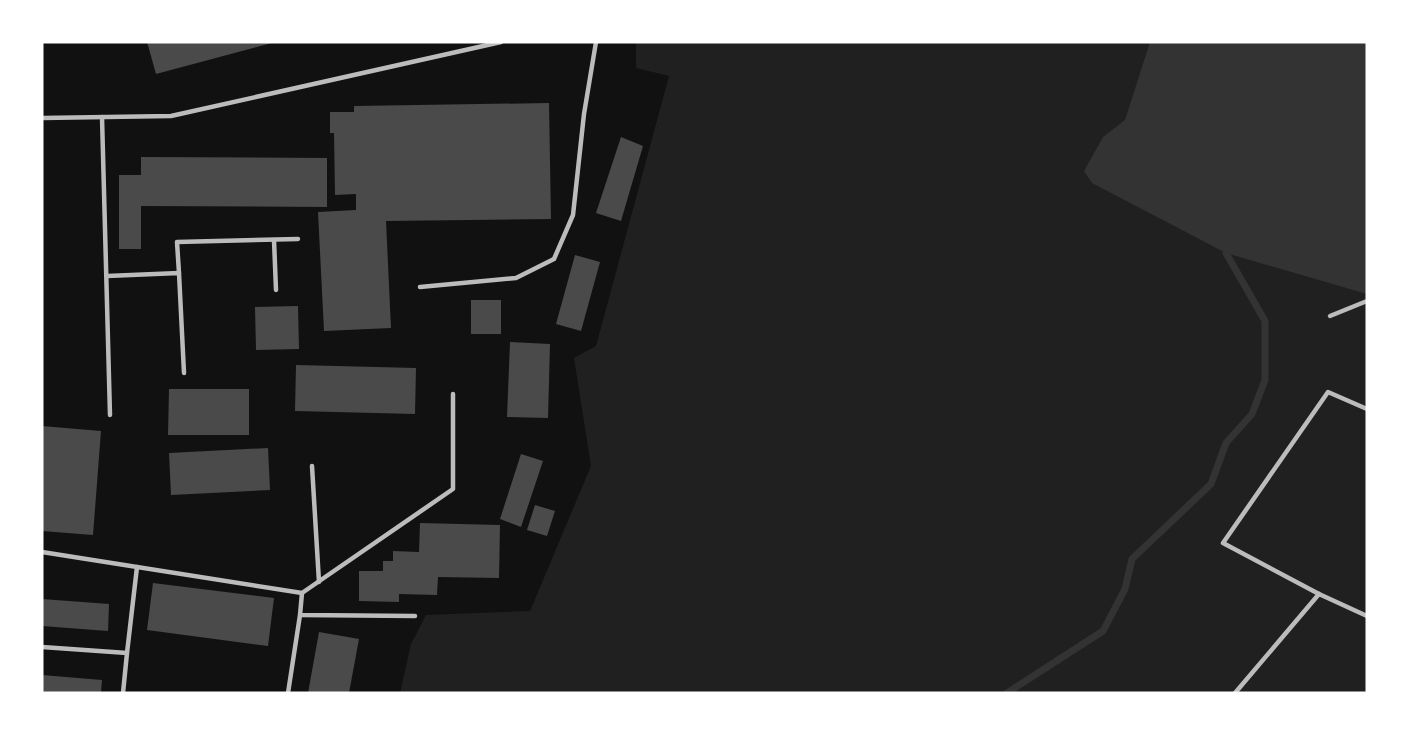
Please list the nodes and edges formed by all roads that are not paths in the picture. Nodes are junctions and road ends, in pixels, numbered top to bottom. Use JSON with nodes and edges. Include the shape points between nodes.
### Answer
{"nodes":[{"id":1,"x":501,"y":42,"type":"edge"},
{"id":2,"x":596,"y":42,"type":"edge"},
{"id":3,"x":102,"y":117,"type":"junction"},
{"id":4,"x":42,"y":118,"type":"edge"},
{"id":5,"x":298,"y":239,"type":"dead end"},
{"id":6,"x":274,"y":240,"type":"junction"},
{"id":7,"x":179,"y":273,"type":"junction"},
{"id":8,"x":106,"y":276,"type":"junction"},
{"id":9,"x":420,"y":287,"type":"dead end"},
{"id":10,"x":276,"y":290,"type":"dead end"},
{"id":11,"x":1367,"y":301,"type":"edge"},
{"id":12,"x":1330,"y":316,"type":"dead end"},
{"id":13,"x":184,"y":372,"type":"dead end"},
{"id":14,"x":453,"y":394,"type":"dead end"},
{"id":15,"x":1367,"y":409,"type":"edge"},
{"id":16,"x":110,"y":415,"type":"dead end"},
{"id":17,"x":312,"y":466,"type":"dead end"},
{"id":18,"x":42,"y":552,"type":"edge"},
{"id":19,"x":137,"y":567,"type":"junction"},
{"id":20,"x":319,"y":582,"type":"junction"},
{"id":21,"x":302,"y":593,"type":"junction"},
{"id":22,"x":1319,"y":594,"type":"junction"},
{"id":23,"x":300,"y":615,"type":"junction"},
{"id":24,"x":415,"y":616,"type":"dead end"},
{"id":25,"x":1367,"y":616,"type":"edge"},
{"id":26,"x":42,"y":647,"type":"edge"},
{"id":27,"x":127,"y":653,"type":"junction"},
{"id":28,"x":123,"y":693,"type":"edge"},
{"id":29,"x":288,"y":693,"type":"edge"},
{"id":30,"x":1234,"y":693,"type":"edge"}],
"edges":[{"from":1,"to":3,"type":"lane","via":[[171,116]]},
{"from":2,"to":9,"type":"lane","via":[[573,215],[554,259],[516,278]]},
{"from":3,"to":4,"type":"lane"},
{"from":3,"to":8,"type":"lane"},
{"from":5,"to":6,"type":"lane"},
{"from":6,"to":7,"type":"lane","via":[[177,242]]},
{"from":6,"to":10,"type":"lane"},
{"from":7,"to":8,"type":"lane"},
{"from":7,"to":13,"type":"lane"},
{"from":8,"to":16,"type":"lane"},
{"from":11,"to":12,"type":"lane"},
{"from":14,"to":20,"type":"lane","via":[[453,489]]},
{"from":15,"to":22,"type":"lane","via":[[1328,392],[1223,543]]},
{"from":17,"to":20,"type":"lane"},
{"from":18,"to":19,"type":"lane"},
{"from":19,"to":21,"type":"lane"},
{"from":19,"to":27,"type":"lane"},
{"from":20,"to":21,"type":"lane"},
{"from":21,"to":23,"type":"lane"},
{"from":22,"to":25,"type":"lane"},
{"from":22,"to":30,"type":"lane"},
{"from":23,"to":24,"type":"lane"},
{"from":23,"to":29,"type":"lane"},
{"from":26,"to":27,"type":"lane"},
{"from":27,"to":28,"type":"lane"}]}
